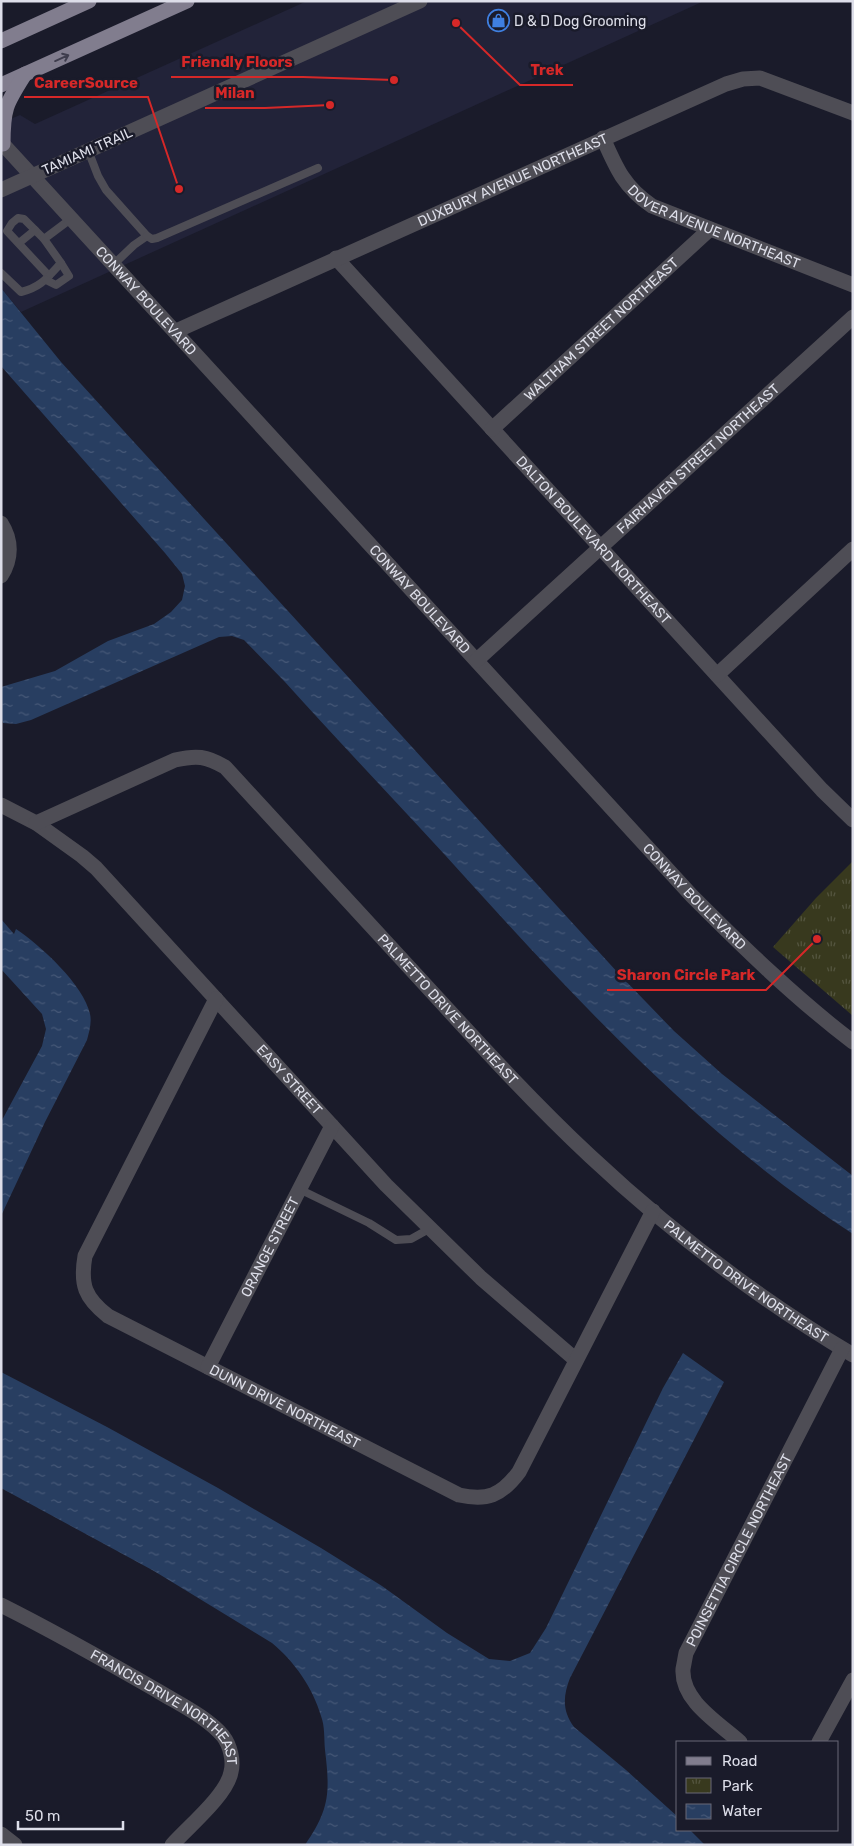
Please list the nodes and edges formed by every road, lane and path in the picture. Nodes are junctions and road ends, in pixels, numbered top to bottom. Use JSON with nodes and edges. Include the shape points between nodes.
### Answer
{"nodes":[{"id":1,"x":89,"y":1,"type":"edge"},
{"id":2,"x":187,"y":1,"type":"edge"},
{"id":3,"x":420,"y":1,"type":"edge"},
{"id":4,"x":1,"y":41,"type":"edge"},
{"id":5,"x":25,"y":74,"type":"junction"},
{"id":6,"x":1,"y":85,"type":"edge"},
{"id":7,"x":853,"y":112,"type":"edge"},
{"id":8,"x":603,"y":138,"type":"junction"},
{"id":9,"x":2,"y":143,"type":"edge"},
{"id":10,"x":88,"y":150,"type":"junction"},
{"id":11,"x":318,"y":168,"type":"dead end"},
{"id":12,"x":32,"y":176,"type":"junction"},
{"id":13,"x":1,"y":190,"type":"edge"},
{"id":14,"x":72,"y":218,"type":"junction"},
{"id":15,"x":710,"y":229,"type":"junction"},
{"id":16,"x":35,"y":230,"type":"junction"},
{"id":17,"x":147,"y":236,"type":"junction"},
{"id":18,"x":44,"y":239,"type":"junction"},
{"id":19,"x":14,"y":241,"type":"junction"},
{"id":20,"x":336,"y":258,"type":"junction"},
{"id":21,"x":61,"y":263,"type":"junction"},
{"id":22,"x":114,"y":264,"type":"junction"},
{"id":23,"x":1,"y":273,"type":"edge"},
{"id":24,"x":16,"y":274,"type":"dead end"},
{"id":25,"x":48,"y":278,"type":"junction"},
{"id":26,"x":9,"y":281,"type":"junction"},
{"id":27,"x":853,"y":285,"type":"edge"},
{"id":28,"x":853,"y":317,"type":"edge"},
{"id":29,"x":176,"y":330,"type":"junction"},
{"id":30,"x":492,"y":429,"type":"junction"},
{"id":31,"x":1,"y":523,"type":"edge"},
{"id":32,"x":600,"y":548,"type":"junction"},
{"id":33,"x":853,"y":550,"type":"edge"},
{"id":34,"x":1,"y":576,"type":"edge"},
{"id":35,"x":477,"y":660,"type":"junction"},
{"id":36,"x":717,"y":675,"type":"junction"},
{"id":37,"x":1,"y":805,"type":"edge"},
{"id":38,"x":853,"y":820,"type":"edge"},
{"id":39,"x":36,"y":823,"type":"junction"},
{"id":40,"x":216,"y":999,"type":"junction"},
{"id":41,"x":853,"y":1042,"type":"edge"},
{"id":42,"x":332,"y":1126,"type":"junction"},
{"id":43,"x":299,"y":1189,"type":"junction"},
{"id":44,"x":653,"y":1211,"type":"junction"},
{"id":45,"x":429,"y":1228,"type":"junction"},
{"id":46,"x":847,"y":1352,"type":"edge"},
{"id":47,"x":576,"y":1360,"type":"junction"},
{"id":48,"x":208,"y":1367,"type":"junction"},
{"id":49,"x":1,"y":1605,"type":"edge"},
{"id":50,"x":853,"y":1680,"type":"edge"},
{"id":51,"x":739,"y":1741,"type":"edge"},
{"id":52,"x":821,"y":1741,"type":"edge"},
{"id":53,"x":1,"y":1834,"type":"edge"},
{"id":54,"x":15,"y":1845,"type":"edge"},
{"id":55,"x":172,"y":1845,"type":"edge"}],
"edges":[{"from":1,"to":4,"type":"main road"},
{"from":5,"to":2,"type":"main road","one_way":true},
{"from":3,"to":10,"type":"street","name":"TAMIAMI TRAIL"},
{"from":5,"to":6,"type":"main road"},
{"from":5,"to":9,"type":"main road","via":[[7,101]]},
{"from":7,"to":8,"type":"street","name":"DUXBURY AVENUE NORTHEAST","via":[[760,78],[743,79]]},
{"from":8,"to":15,"type":"street","name":"DOVER AVENUE NORTHEAST","via":[[616,168],[637,196],[652,206]]},
{"from":8,"to":20,"type":"street","name":"DUXBURY AVENUE NORTHEAST"},
{"from":9,"to":12,"type":"street","name":"CONWAY BOULEVARD"},
{"from":10,"to":12,"type":"street","name":"TAMIAMI TRAIL"},
{"from":10,"to":17,"type":"lane","via":[[106,190]]},
{"from":11,"to":17,"type":"lane","via":[[157,238]]},
{"from":12,"to":13,"type":"street","name":"TAMIAMI TRAIL"},
{"from":12,"to":14,"type":"street","name":"CONWAY BOULEVARD"},
{"from":14,"to":18,"type":"lane"},
{"from":14,"to":22,"type":"street","name":"CONWAY BOULEVARD"},
{"from":15,"to":27,"type":"street","name":"DOVER AVENUE NORTHEAST"},
{"from":15,"to":30,"type":"street","name":"WALTHAM STREET NORTHEAST"},
{"from":16,"to":18,"type":"lane"},
{"from":16,"to":19,"type":"lane"},
{"from":16,"to":19,"type":"lane","via":[[24,219],[18,218],[8,231]]},
{"from":17,"to":22,"type":"lane"},
{"from":18,"to":21,"type":"lane"},
{"from":19,"to":25,"type":"lane"},
{"from":20,"to":29,"type":"street","name":"DUXBURY AVENUE NORTHEAST"},
{"from":20,"to":30,"type":"street","name":"DALTON BOULEVARD NORTHEAST"},
{"from":21,"to":25,"type":"lane"},
{"from":21,"to":25,"type":"lane","via":[[69,276],[56,285]]},
{"from":22,"to":29,"type":"street","name":"CONWAY BOULEVARD"},
{"from":23,"to":26,"type":"lane"},
{"from":24,"to":26,"type":"lane"},
{"from":25,"to":26,"type":"lane","via":[[35,288],[21,292]]},
{"from":28,"to":32,"type":"street","name":"FAIRHAVEN STREET NORTHEAST"},
{"from":29,"to":35,"type":"street","name":"CONWAY BOULEVARD"},
{"from":30,"to":32,"type":"street","name":"DALTON BOULEVARD NORTHEAST"},
{"from":31,"to":34,"type":"street","via":[[7,532],[10,549],[7,567]]},
{"from":32,"to":35,"type":"street","name":"FAIRHAVEN STREET NORTHEAST"},
{"from":32,"to":36,"type":"street","name":"DALTON BOULEVARD NORTHEAST"},
{"from":33,"to":36,"type":"street"},
{"from":35,"to":41,"type":"street","name":"CONWAY BOULEVARD","via":[[692,896],[804,1003]]},
{"from":36,"to":38,"type":"street","name":"DALTON BOULEVARD NORTHEAST"},
{"from":37,"to":39,"type":"street","name":"EASY STREET"},
{"from":39,"to":40,"type":"street","name":"EASY STREET","via":[[96,868]]},
{"from":39,"to":44,"type":"street","name":"PALMETTO DRIVE NORTHEAST","via":[[175,760],[193,756],[210,759],[225,767],[506,1072],[592,1158]]},
{"from":40,"to":42,"type":"street","name":"EASY STREET"},
{"from":40,"to":48,"type":"street","name":"DUNN DRIVE NORTHEAST","via":[[85,1256],[82,1274],[85,1291],[94,1306]]},
{"from":42,"to":43,"type":"street","name":"ORANGE STREET"},
{"from":42,"to":45,"type":"street","name":"EASY STREET"},
{"from":43,"to":45,"type":"lane","via":[[396,1240],[411,1239]]},
{"from":43,"to":48,"type":"street","name":"ORANGE STREET"},
{"from":44,"to":46,"type":"street","name":"PALMETTO DRIVE NORTHEAST","via":[[748,1286]]},
{"from":44,"to":47,"type":"street","name":"DUNN DRIVE NORTHEAST"},
{"from":45,"to":47,"type":"street","name":"EASY STREET","via":[[488,1285]]},
{"from":46,"to":51,"type":"street","name":"POINSETTIA CIRCLE NORTHEAST","via":[[686,1653],[683,1670],[686,1687],[695,1703]]},
{"from":47,"to":48,"type":"street","name":"DUNN DRIVE NORTHEAST","via":[[519,1472],[508,1486],[493,1496],[476,1499],[458,1495]]},
{"from":49,"to":55,"type":"street","name":"FRANCIS DRIVE NORTHEAST","via":[[173,1700],[212,1725],[225,1738],[231,1754],[232,1771],[226,1788]]},
{"from":50,"to":52,"type":"street"},
{"from":53,"to":54,"type":"street"}]}
